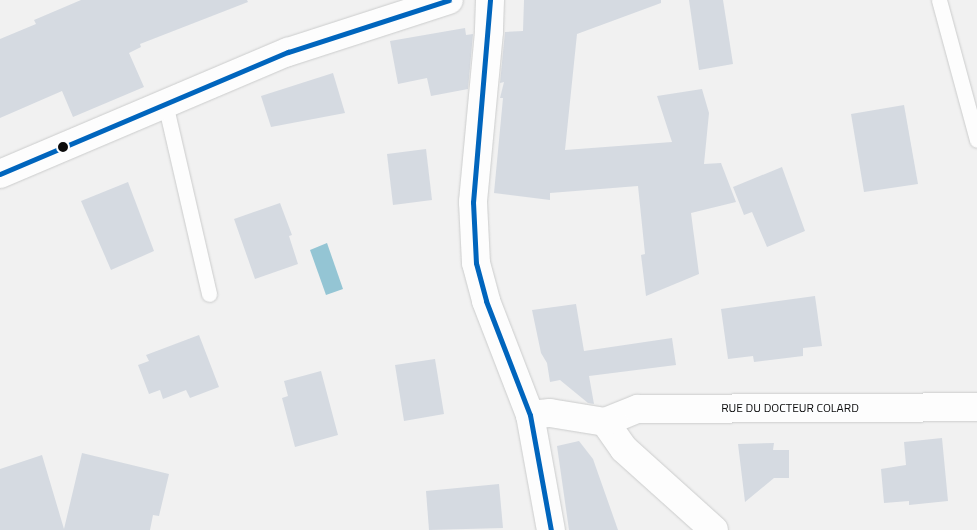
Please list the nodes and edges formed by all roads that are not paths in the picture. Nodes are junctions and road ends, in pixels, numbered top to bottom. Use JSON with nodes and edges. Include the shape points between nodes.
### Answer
{"nodes":[{"id":1,"x":450,"y":0,"type":"edge"},
{"id":2,"x":490,"y":0,"type":"edge"},
{"id":3,"x":939,"y":0,"type":"edge"},
{"id":4,"x":165,"y":103,"type":"junction"},
{"id":5,"x":977,"y":140,"type":"edge"},
{"id":6,"x":0,"y":174,"type":"edge"},
{"id":7,"x":209,"y":294,"type":"dead end"},
{"id":8,"x":977,"y":407,"type":"edge"},
{"id":9,"x":530,"y":415,"type":"junction"},
{"id":10,"x":605,"y":422,"type":"junction"},
{"id":11,"x":551,"y":530,"type":"edge"},
{"id":12,"x":714,"y":530,"type":"edge"}],
"edges":[{"from":1,"to":4,"type":"street","via":[[288,52]]},
{"from":2,"to":9,"type":"street","via":[[473,202],[476,262],[486,301]]},
{"from":3,"to":5,"type":"lane"},
{"from":4,"to":6,"type":"street"},
{"from":4,"to":7,"type":"lane"},
{"from":8,"to":10,"type":"street","name":"RUE DU DOCTEUR COLARD","via":[[638,409]]},
{"from":9,"to":10,"type":"street","via":[[550,413]]},
{"from":9,"to":11,"type":"street"},
{"from":10,"to":12,"type":"street","via":[[624,449]]}]}
